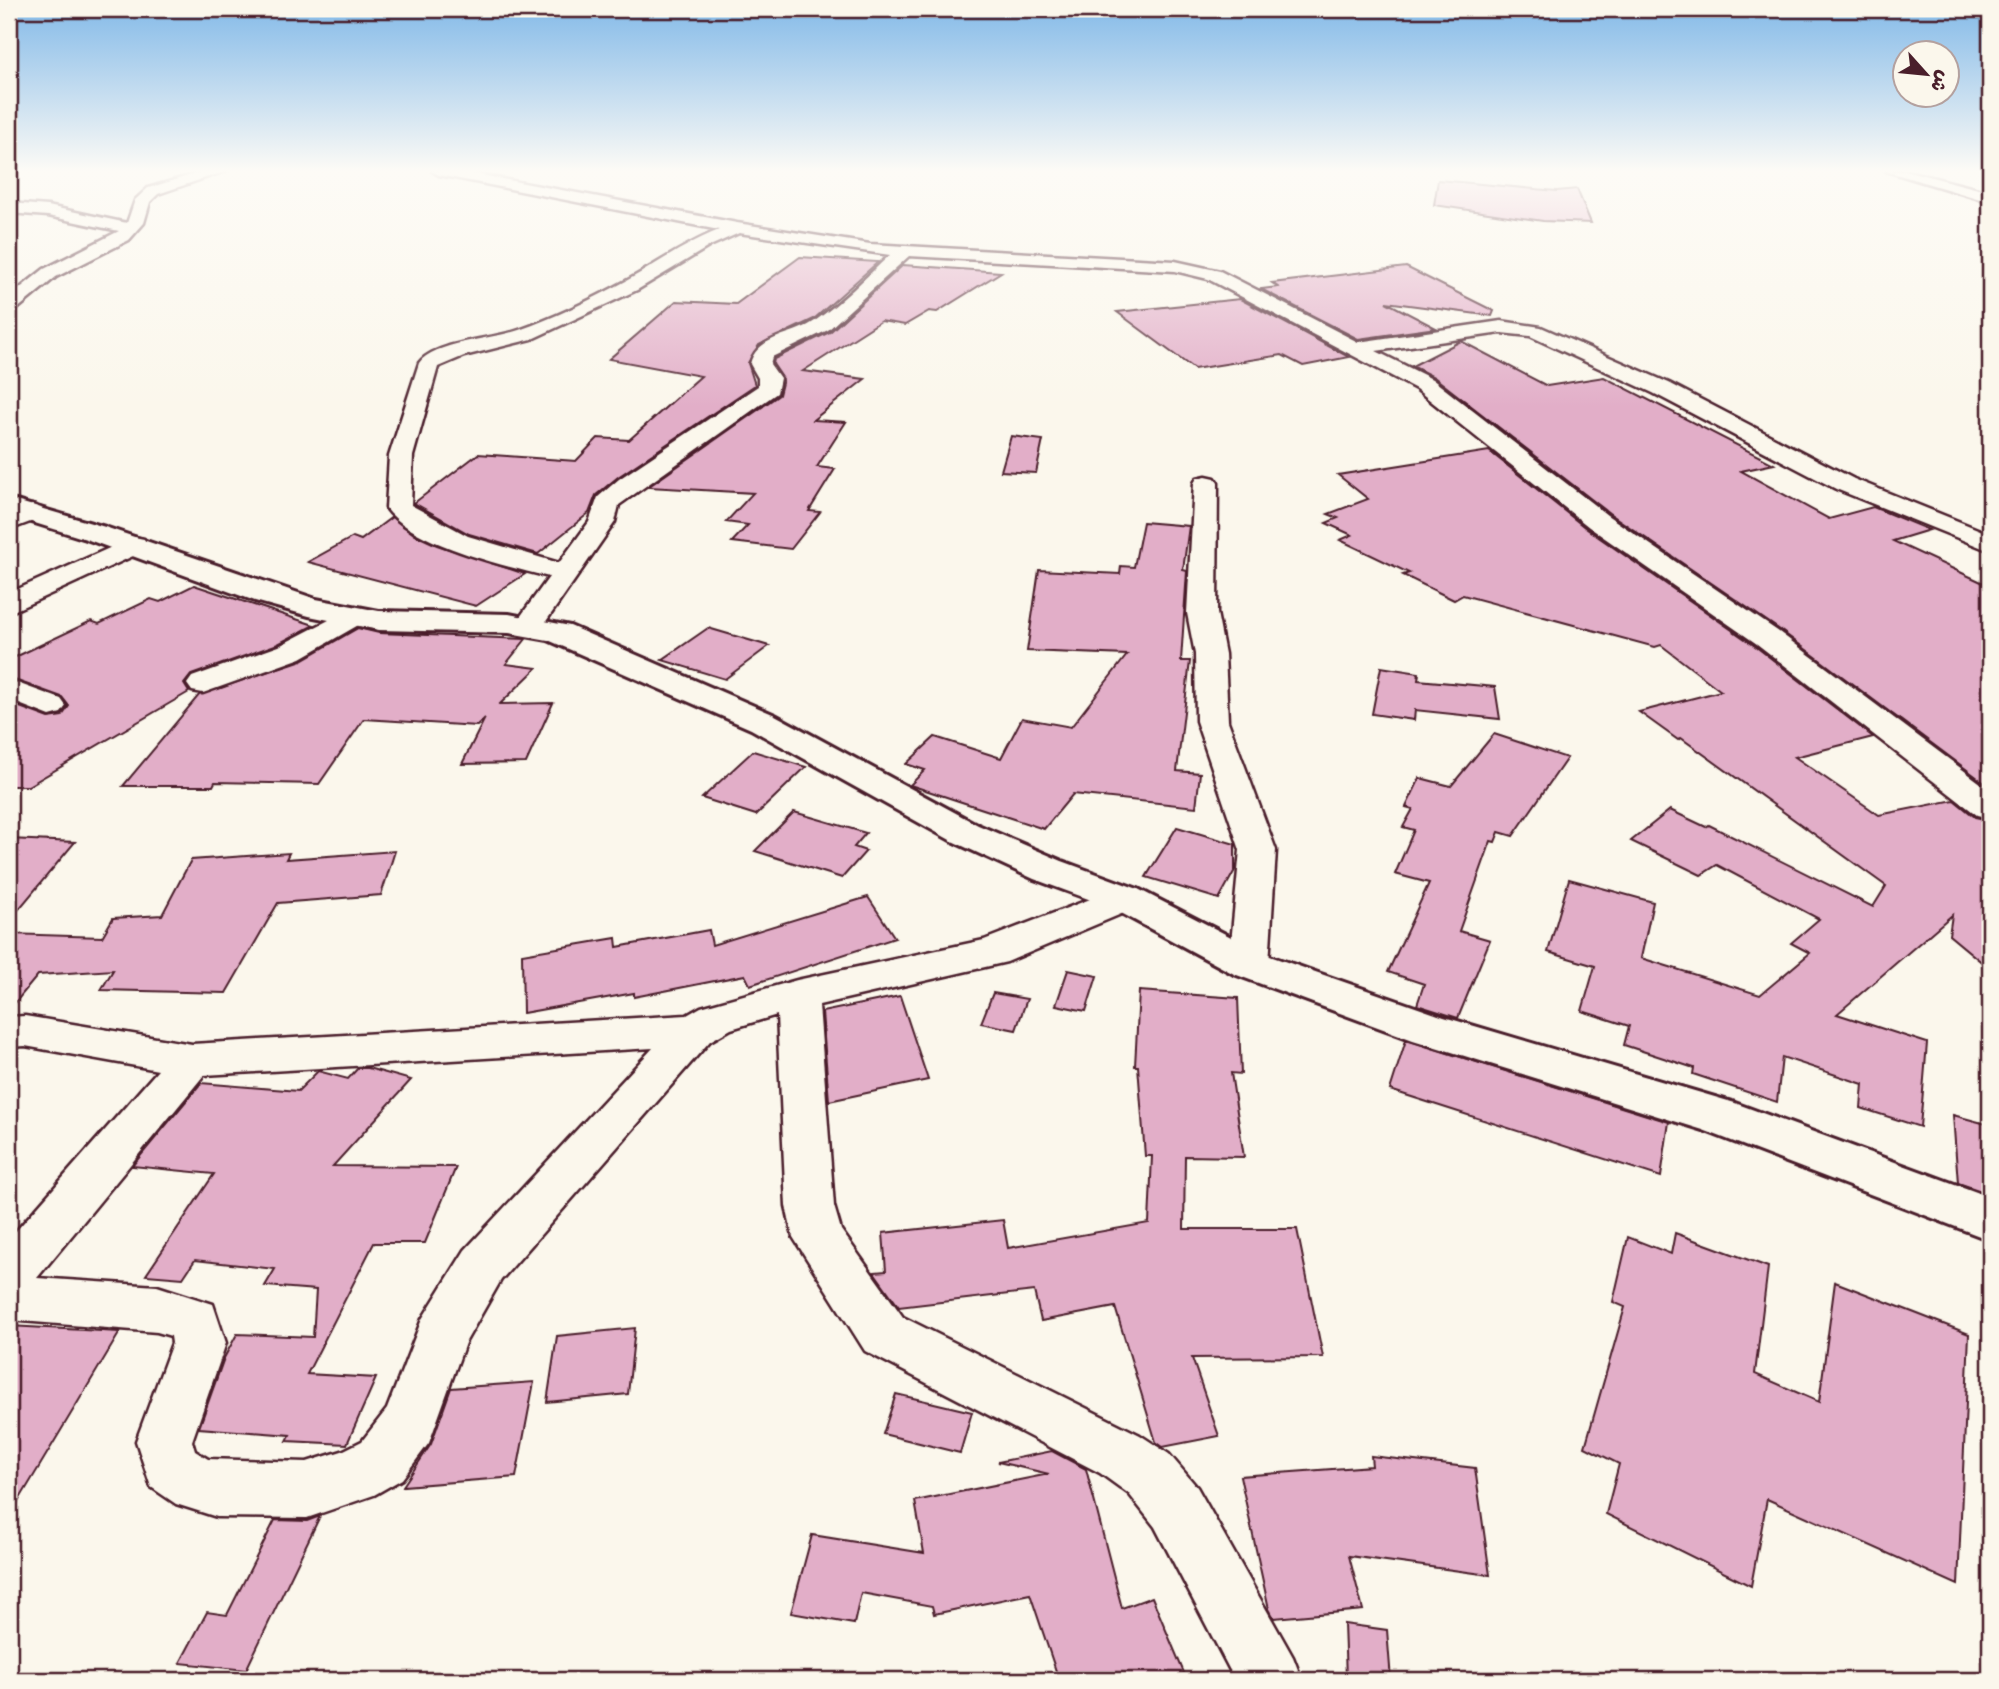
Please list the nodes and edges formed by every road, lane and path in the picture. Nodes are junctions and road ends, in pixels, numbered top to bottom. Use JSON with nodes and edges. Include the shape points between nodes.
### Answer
{"nodes":[{"id":1,"x":96,"y":250,"type":"edge"},
{"id":2,"x":691,"y":250,"type":"edge"},
{"id":3,"x":893,"y":250,"type":"edge"},
{"id":4,"x":905,"y":251,"type":"junction"},
{"id":5,"x":9,"y":306,"type":"edge"},
{"id":6,"x":1355,"y":348,"type":"junction"},
{"id":7,"x":1206,"y":483,"type":"dead end"},
{"id":8,"x":17,"y":514,"type":"edge"},
{"id":9,"x":1990,"y":542,"type":"edge"},
{"id":10,"x":134,"y":545,"type":"junction"},
{"id":11,"x":568,"y":573,"type":"junction"},
{"id":12,"x":9,"y":604,"type":"edge"},
{"id":13,"x":352,"y":617,"type":"junction"},
{"id":14,"x":530,"y":624,"type":"junction"},
{"id":15,"x":203,"y":684,"type":"dead end"},
{"id":16,"x":9,"y":689,"type":"edge"},
{"id":17,"x":50,"y":706,"type":"dead end"},
{"id":18,"x":1990,"y":807,"type":"edge"},
{"id":19,"x":1124,"y":898,"type":"junction"},
{"id":20,"x":1249,"y":964,"type":"junction"},
{"id":21,"x":797,"y":995,"type":"junction"},
{"id":22,"x":695,"y":1030,"type":"junction"},
{"id":23,"x":9,"y":1032,"type":"edge"},
{"id":24,"x":192,"y":1060,"type":"junction"},
{"id":25,"x":1990,"y":1219,"type":"edge"},
{"id":26,"x":9,"y":1274,"type":"edge"},
{"id":27,"x":9,"y":1298,"type":"edge"},
{"id":28,"x":1270,"y":1680,"type":"edge"}],
"edges":[{"from":1,"to":5,"type":"street","via":[[50,273]]},
{"from":2,"to":11,"type":"street","via":[[631,286],[525,335],[457,351],[429,363],[395,490],[399,508],[474,550]]},
{"from":3,"to":4,"type":"street"},
{"from":4,"to":6,"type":"street","via":[[1204,271]]},
{"from":4,"to":11,"type":"street","via":[[821,326],[762,355],[760,364],[769,378],[769,388],[607,502],[602,522]]},
{"from":6,"to":9,"type":"street","via":[[1501,327],[1534,331],[1661,388],[1845,484]]},
{"from":6,"to":18,"type":"street","via":[[1442,397],[1588,513],[1768,638]]},
{"from":7,"to":20,"type":"street","via":[[1202,613],[1210,654],[1212,721],[1258,850]]},
{"from":8,"to":10,"type":"street"},
{"from":10,"to":12,"type":"street"},
{"from":10,"to":13,"type":"street","via":[[258,590]]},
{"from":11,"to":14,"type":"street"},
{"from":13,"to":14,"type":"street"},
{"from":13,"to":15,"type":"street","via":[[290,652]]},
{"from":14,"to":19,"type":"street","via":[[710,697],[965,833]]},
{"from":16,"to":17,"type":"street"},
{"from":19,"to":20,"type":"street"},
{"from":19,"to":21,"type":"street","via":[[993,952]]},
{"from":20,"to":25,"type":"street","via":[[1429,1029],[1718,1116]]},
{"from":21,"to":22,"type":"street","via":[[716,1018]]},
{"from":21,"to":28,"type":"street","via":[[810,1206],[818,1237],[884,1334],[1120,1454],[1149,1474],[1176,1507]]},
{"from":22,"to":24,"type":"street"},
{"from":22,"to":27,"type":"street","via":[[483,1265],[441,1336],[409,1425],[382,1460],[354,1475],[307,1490],[217,1489],[197,1484],[171,1468],[164,1441],[200,1343],[194,1320],[157,1309]]},
{"from":23,"to":24,"type":"street"},
{"from":24,"to":26,"type":"street"}]}
